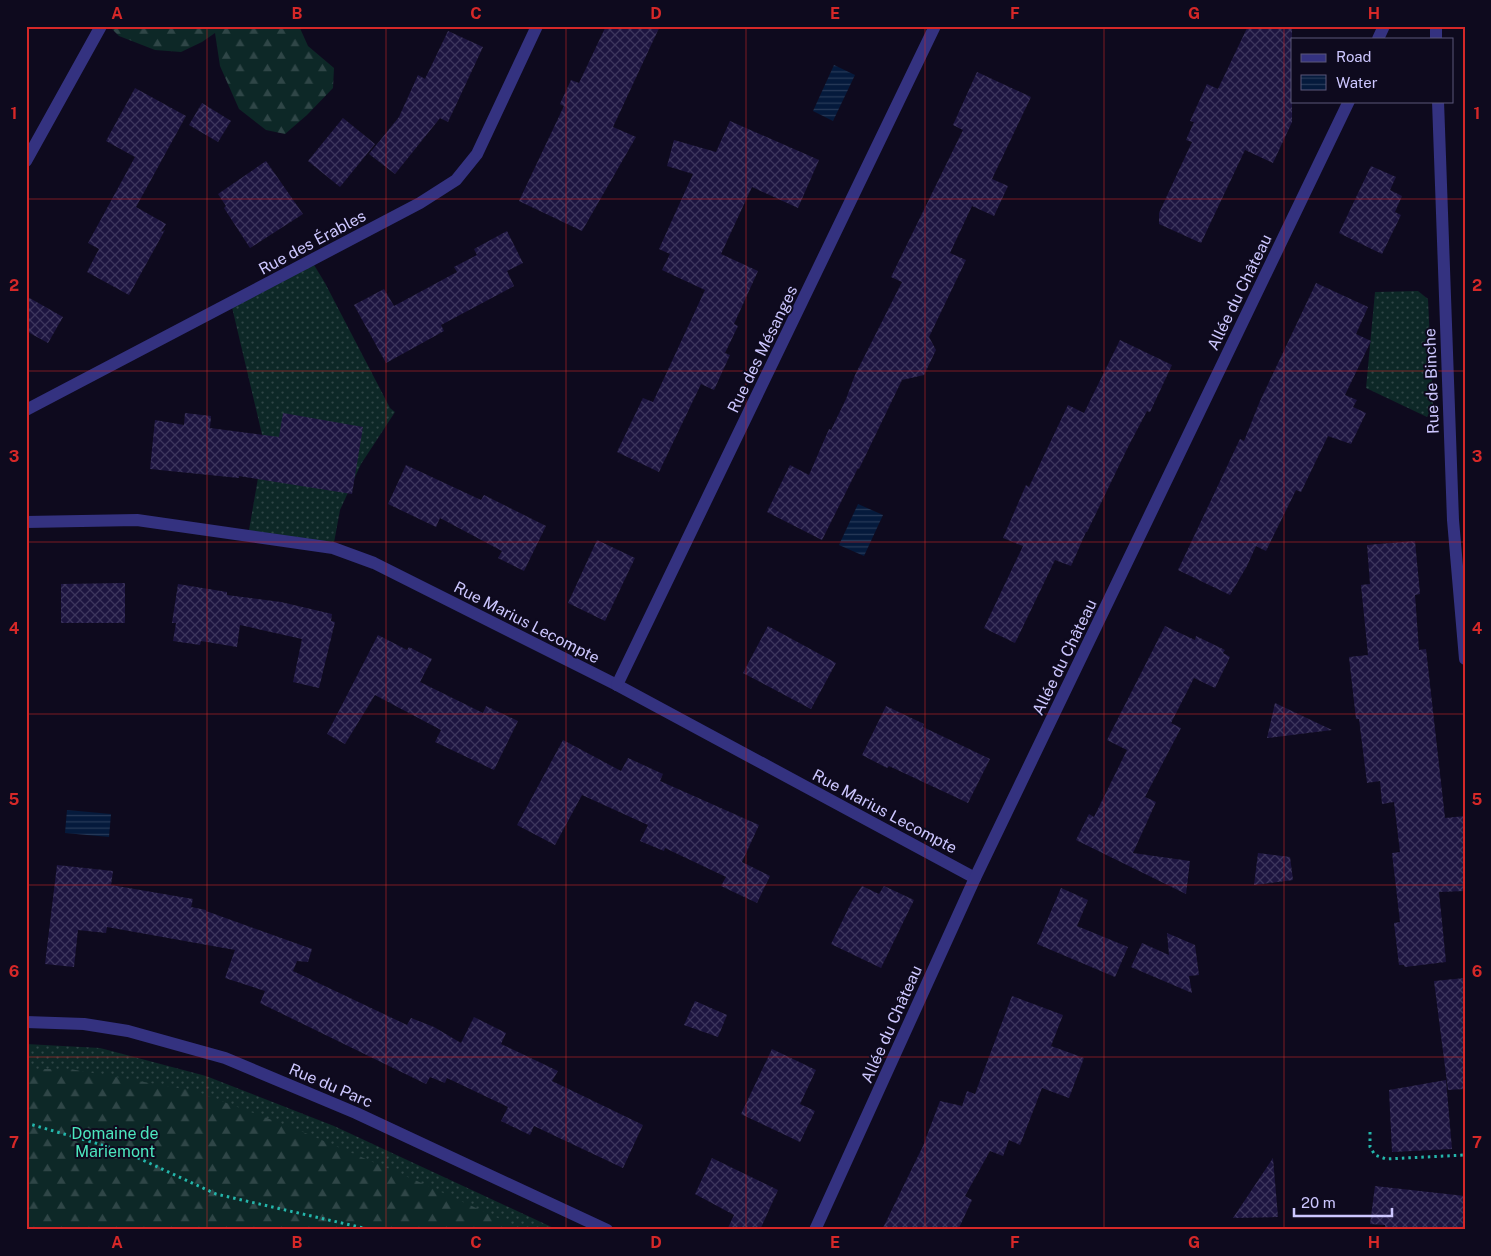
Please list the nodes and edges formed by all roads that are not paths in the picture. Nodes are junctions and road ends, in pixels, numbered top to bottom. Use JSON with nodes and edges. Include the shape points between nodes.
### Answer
{"nodes":[{"id":1,"x":101,"y":26,"type":"edge"},
{"id":2,"x":538,"y":26,"type":"edge"},
{"id":3,"x":936,"y":26,"type":"edge"},
{"id":4,"x":1384,"y":26,"type":"edge"},
{"id":5,"x":1378,"y":38,"type":"edge"},
{"id":6,"x":1348,"y":102,"type":"edge"},
{"id":7,"x":1438,"y":102,"type":"edge"},
{"id":8,"x":26,"y":160,"type":"edge"},
{"id":9,"x":26,"y":410,"type":"edge"},
{"id":10,"x":26,"y":522,"type":"edge"},
{"id":11,"x":1465,"y":659,"type":"edge"},
{"id":12,"x":617,"y":685,"type":"junction"},
{"id":13,"x":975,"y":878,"type":"junction"},
{"id":14,"x":26,"y":1022,"type":"edge"},
{"id":15,"x":607,"y":1230,"type":"edge"},
{"id":16,"x":815,"y":1230,"type":"edge"}],
"edges":[{"from":1,"to":8,"type":"street"},
{"from":2,"to":9,"type":"street","name":"Rue des Érables","via":[[477,154],[456,180],[420,203]]},
{"from":3,"to":12,"type":"street","name":"Rue des Mésanges"},
{"from":4,"to":5,"type":"street"},
{"from":6,"to":13,"type":"street","name":"Allée du Château"},
{"from":7,"to":11,"type":"street","name":"Rue de Binche","via":[[1453,520]]},
{"from":10,"to":12,"type":"street","name":"Rue Marius Lecompte","via":[[137,520],[334,548],[374,563]]},
{"from":12,"to":13,"type":"street","name":"Rue Marius Lecompte"},
{"from":13,"to":16,"type":"street","name":"Allée du Château"},
{"from":14,"to":15,"type":"street","name":"Rue du Parc","via":[[84,1024],[128,1031],[225,1058],[356,1112]]}]}
